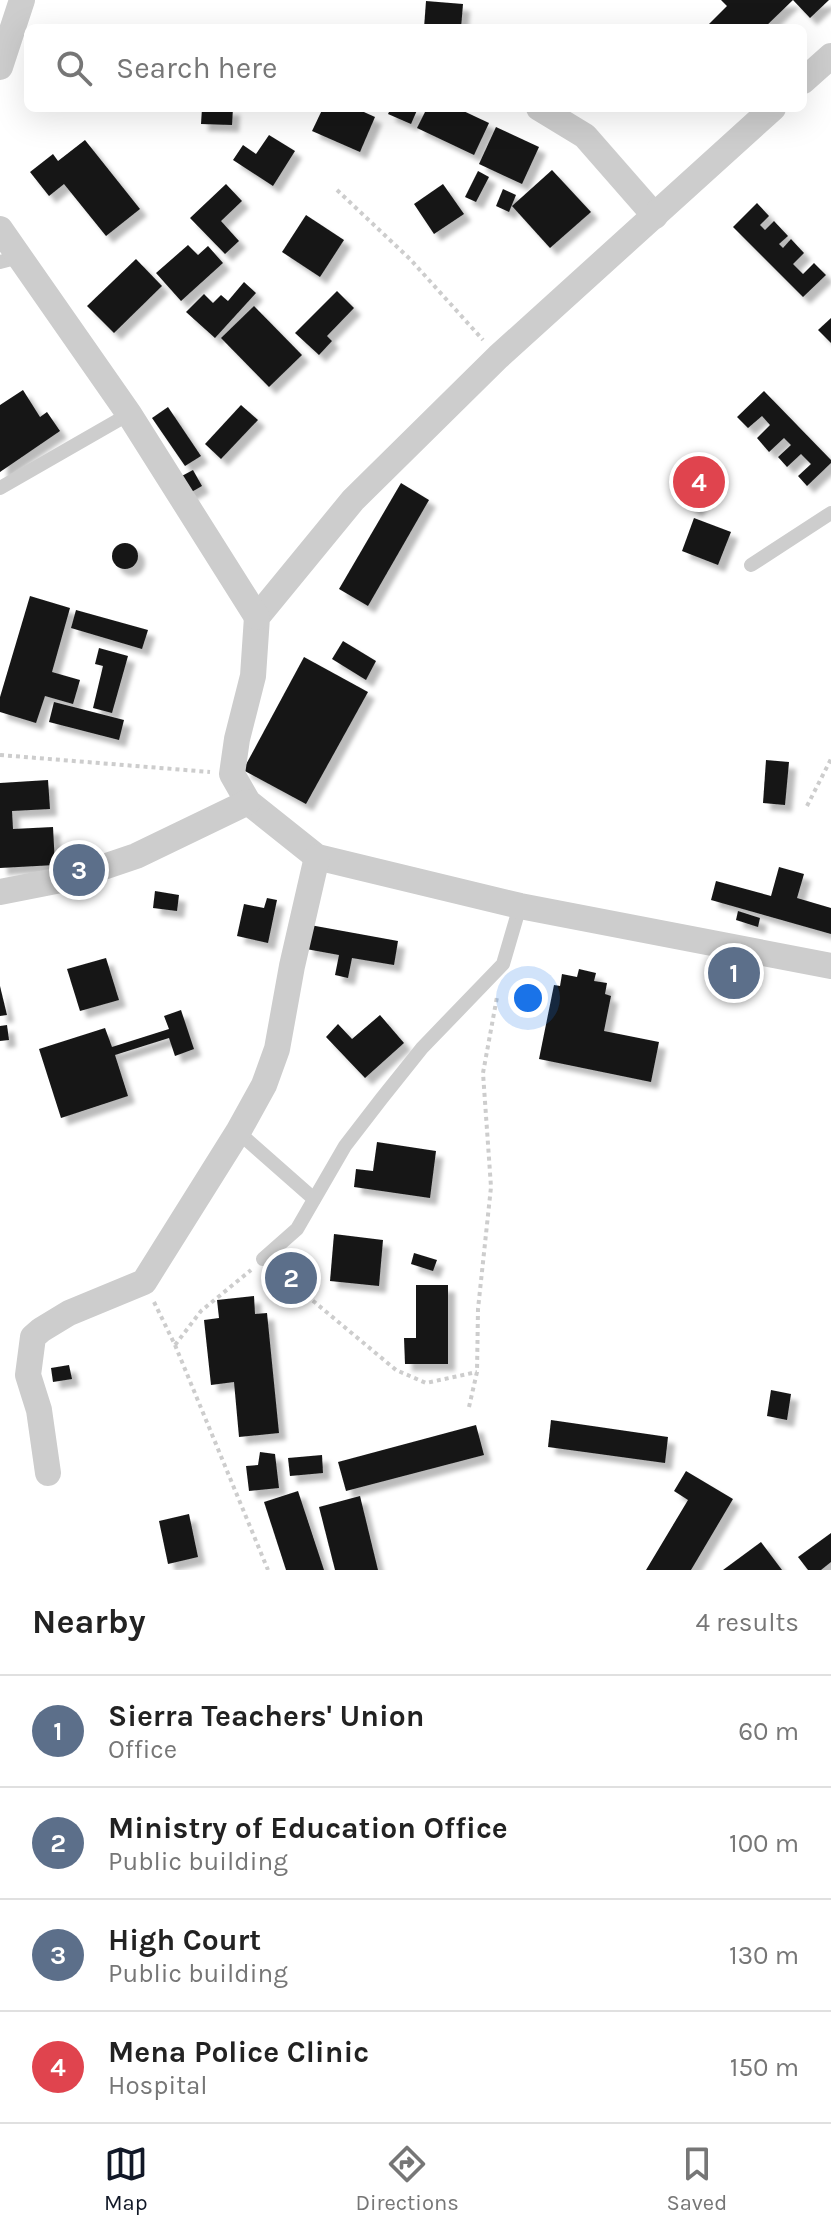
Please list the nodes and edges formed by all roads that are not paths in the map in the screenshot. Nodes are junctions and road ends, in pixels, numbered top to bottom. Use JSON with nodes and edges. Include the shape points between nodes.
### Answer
{"nodes":[{"id":1,"x":22,"y":0,"type":"edge"},
{"id":2,"x":831,"y":56,"type":"edge"},
{"id":3,"x":0,"y":67,"type":"edge"},
{"id":4,"x":807,"y":77,"type":"edge"},
{"id":5,"x":546,"y":112,"type":"edge"},
{"id":6,"x":769,"y":112,"type":"edge"},
{"id":7,"x":655,"y":216,"type":"junction"},
{"id":8,"x":0,"y":229,"type":"edge"},
{"id":9,"x":10,"y":260,"type":"edge"},
{"id":10,"x":129,"y":414,"type":"junction"},
{"id":11,"x":0,"y":488,"type":"edge"},
{"id":12,"x":831,"y":513,"type":"edge"},
{"id":13,"x":751,"y":565,"type":"dead end"},
{"id":14,"x":257,"y":617,"type":"junction"},
{"id":15,"x":248,"y":802,"type":"junction"},
{"id":16,"x":317,"y":857,"type":"junction"},
{"id":17,"x":0,"y":892,"type":"edge"},
{"id":18,"x":520,"y":906,"type":"junction"},
{"id":19,"x":831,"y":966,"type":"edge"},
{"id":20,"x":238,"y":1132,"type":"junction"},
{"id":21,"x":314,"y":1199,"type":"junction"},
{"id":22,"x":263,"y":1259,"type":"road end"},
{"id":23,"x":48,"y":1473,"type":"dead end"}],
"edges":[{"from":1,"to":3,"type":"street"},
{"from":2,"to":4,"type":"street"},
{"from":5,"to":7,"type":"street","via":[[585,136]]},
{"from":6,"to":7,"type":"street"},
{"from":7,"to":14,"type":"street","via":[[498,357],[353,500]]},
{"from":8,"to":9,"type":"street"},
{"from":9,"to":10,"type":"street"},
{"from":10,"to":11,"type":"lane"},
{"from":10,"to":14,"type":"street"},
{"from":12,"to":13,"type":"lane"},
{"from":14,"to":15,"type":"street","via":[[253,676],[232,774]]},
{"from":15,"to":16,"type":"street"},
{"from":15,"to":17,"type":"street","via":[[136,856],[71,878]]},
{"from":16,"to":18,"type":"street"},
{"from":16,"to":20,"type":"street","via":[[277,1049]]},
{"from":18,"to":19,"type":"street"},
{"from":18,"to":21,"type":"lane","via":[[503,964],[422,1048],[345,1146]]},
{"from":20,"to":21,"type":"lane"},
{"from":20,"to":23,"type":"street","via":[[144,1282],[69,1313],[33,1337],[28,1375]]},
{"from":21,"to":22,"type":"lane","via":[[297,1229]]}]}
